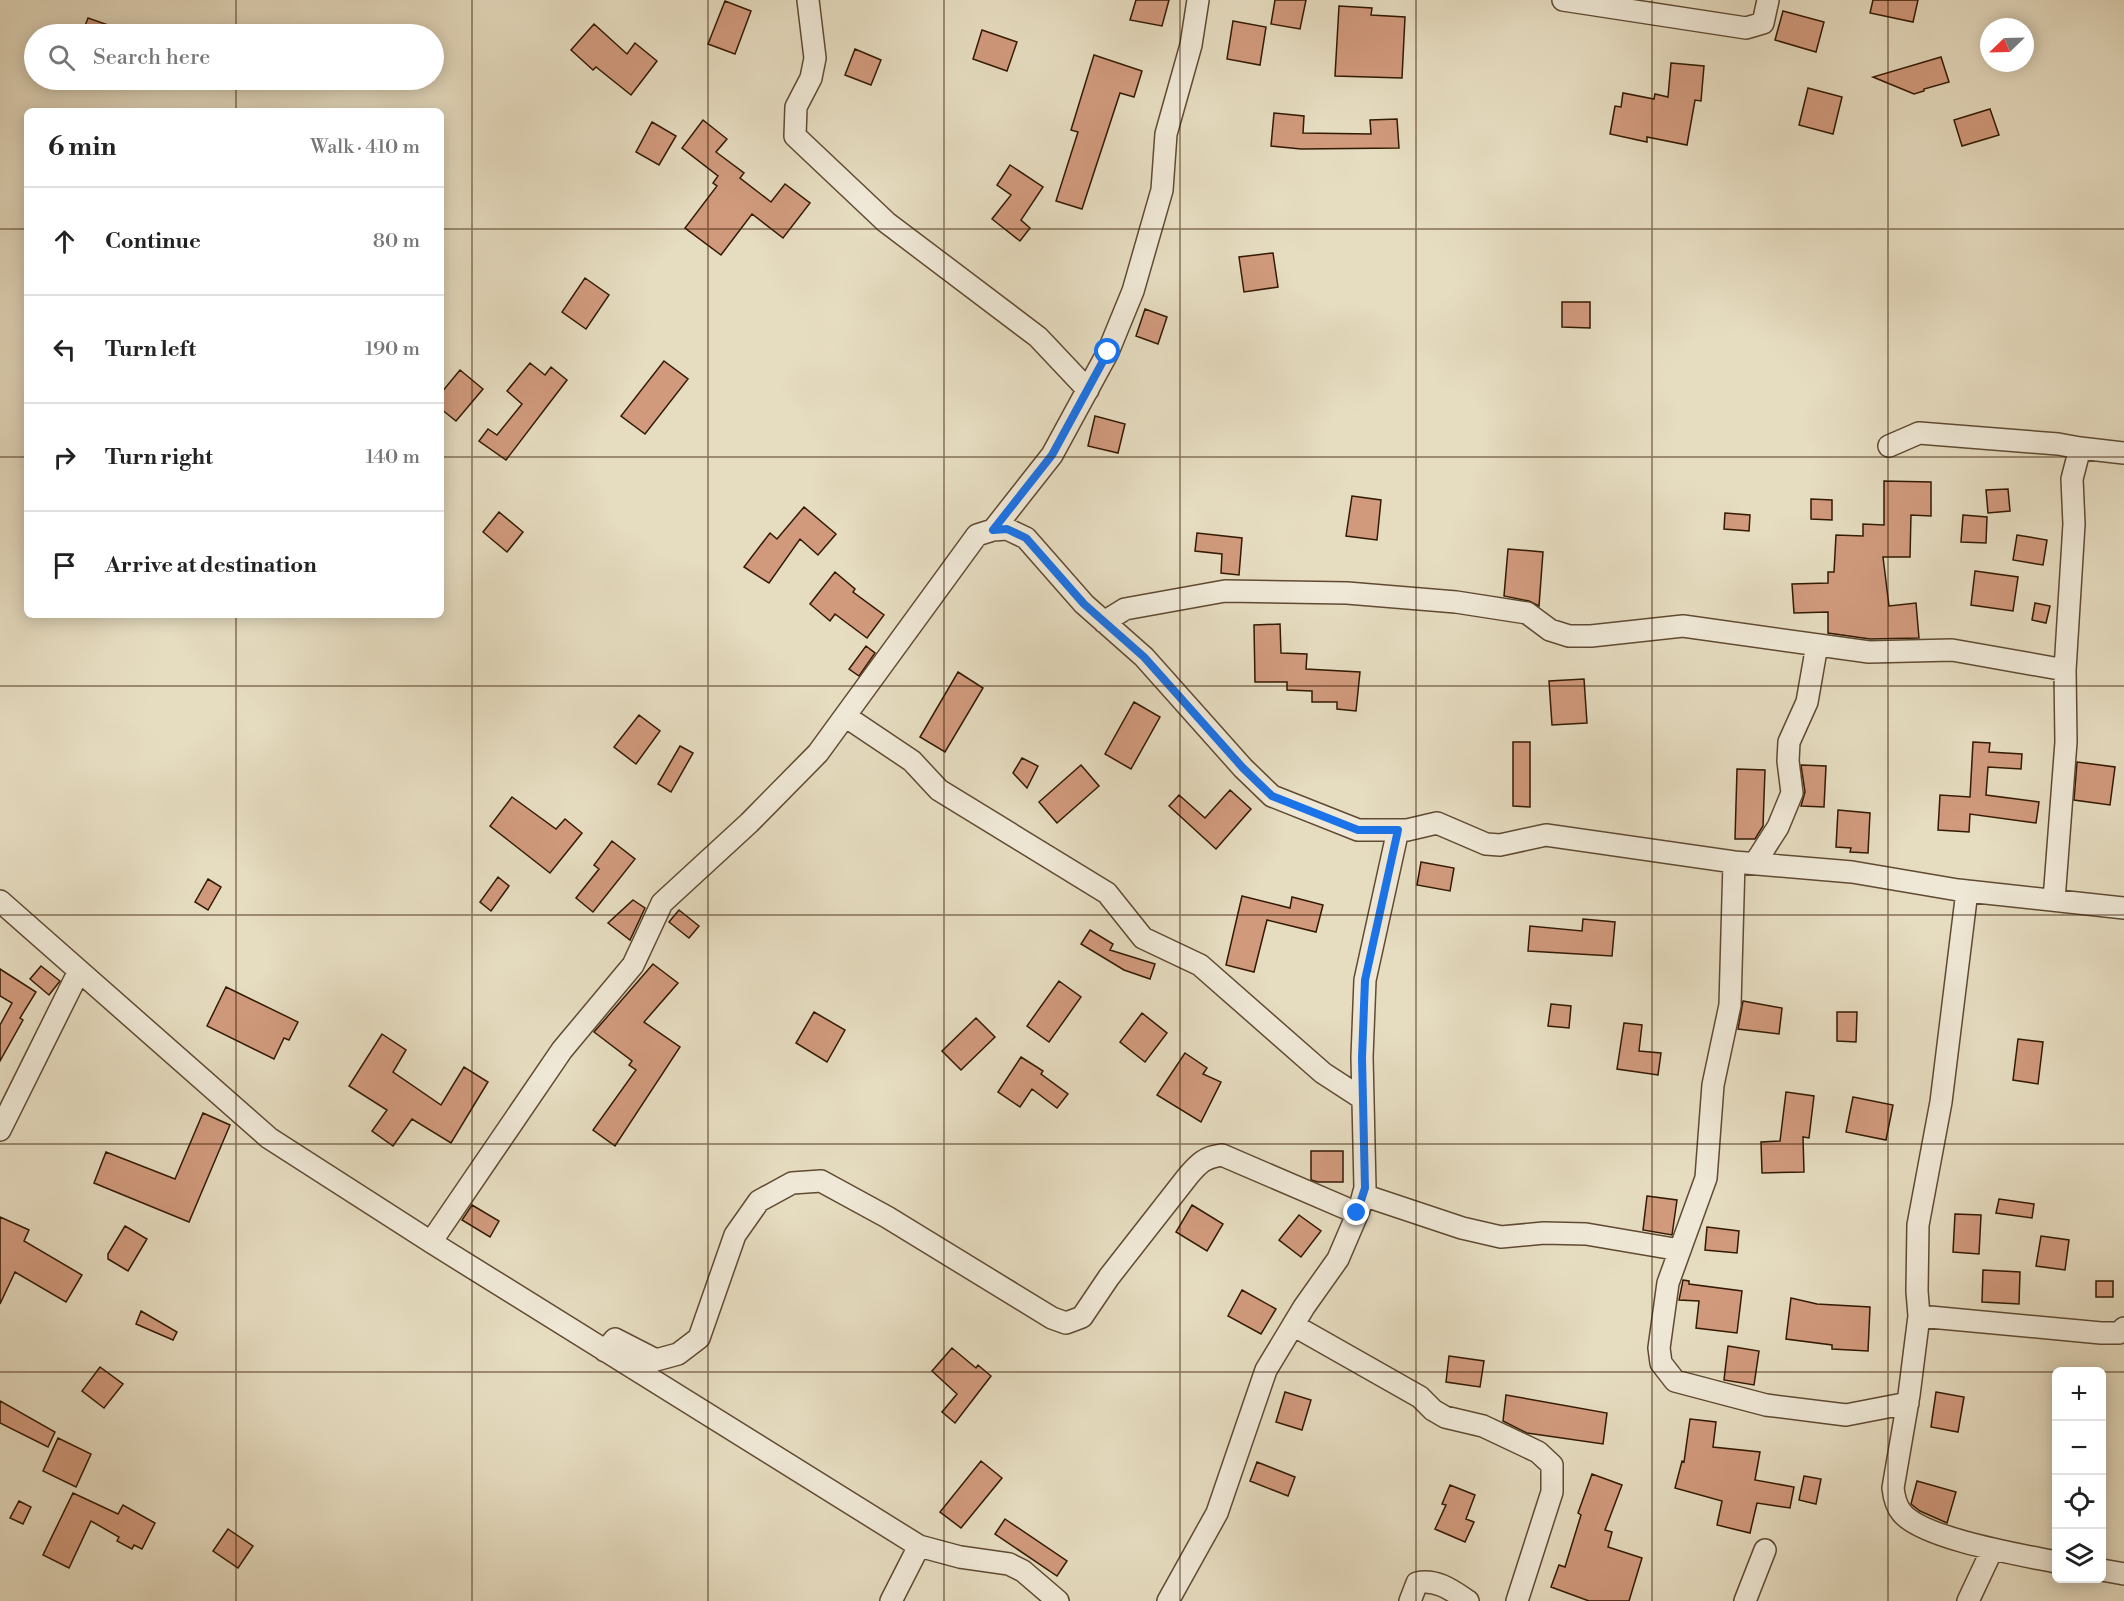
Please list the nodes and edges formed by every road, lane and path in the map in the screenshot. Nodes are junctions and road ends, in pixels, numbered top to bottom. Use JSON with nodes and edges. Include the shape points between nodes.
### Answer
{"nodes":[{"id":1,"x":808,"y":0,"type":"edge"},
{"id":2,"x":1198,"y":0,"type":"edge"},
{"id":3,"x":1563,"y":0,"type":"edge"},
{"id":4,"x":1768,"y":0,"type":"edge"},
{"id":5,"x":1088,"y":390,"type":"junction"},
{"id":6,"x":1889,"y":446,"type":"dead end"},
{"id":7,"x":2080,"y":448,"type":"junction"},
{"id":8,"x":2124,"y":453,"type":"edge"},
{"id":9,"x":993,"y":530,"type":"junction"},
{"id":10,"x":1104,"y":622,"type":"junction"},
{"id":11,"x":1817,"y":645,"type":"junction"},
{"id":12,"x":2065,"y":670,"type":"junction"},
{"id":13,"x":845,"y":716,"type":"junction"},
{"id":14,"x":1398,"y":830,"type":"junction"},
{"id":15,"x":1745,"y":862,"type":"junction"},
{"id":16,"x":1967,"y":891,"type":"junction"},
{"id":17,"x":2054,"y":900,"type":"junction"},
{"id":18,"x":0,"y":901,"type":"edge"},
{"id":19,"x":2124,"y":908,"type":"edge"},
{"id":20,"x":79,"y":971,"type":"junction"},
{"id":21,"x":1362,"y":1099,"type":"junction"},
{"id":22,"x":0,"y":1130,"type":"edge"},
{"id":23,"x":1360,"y":1204,"type":"junction"},
{"id":24,"x":430,"y":1242,"type":"junction"},
{"id":25,"x":1680,"y":1250,"type":"junction"},
{"id":26,"x":1919,"y":1316,"type":"junction"},
{"id":27,"x":1293,"y":1325,"type":"junction"},
{"id":28,"x":2124,"y":1328,"type":"edge"},
{"id":29,"x":605,"y":1351,"type":"junction"},
{"id":30,"x":1908,"y":1403,"type":"junction"},
{"id":31,"x":919,"y":1546,"type":"junction"},
{"id":32,"x":1766,"y":1550,"type":"dead end"},
{"id":33,"x":1992,"y":1550,"type":"junction"},
{"id":34,"x":2052,"y":1561,"type":"edge"},
{"id":35,"x":2106,"y":1571,"type":"edge"},
{"id":36,"x":2124,"y":1574,"type":"edge"},
{"id":37,"x":891,"y":1601,"type":"edge"},
{"id":38,"x":1058,"y":1601,"type":"edge"},
{"id":39,"x":1168,"y":1601,"type":"edge"},
{"id":40,"x":1410,"y":1601,"type":"edge"},
{"id":41,"x":1468,"y":1601,"type":"edge"},
{"id":42,"x":1517,"y":1601,"type":"edge"},
{"id":43,"x":1744,"y":1601,"type":"edge"},
{"id":44,"x":1968,"y":1601,"type":"edge"}],
"edges":[{"from":1,"to":5,"type":"street","via":[[815,58],[811,78],[796,107],[795,136],[886,222],[1038,337]]},
{"from":2,"to":5,"type":"street","via":[[1191,45],[1166,134],[1162,190],[1133,291]]},
{"from":3,"to":4,"type":"street","via":[[1746,28],[1763,23]]},
{"from":5,"to":9,"type":"street","via":[[1052,455]]},
{"from":6,"to":7,"type":"street","via":[[1919,433]]},
{"from":7,"to":8,"type":"street"},
{"from":7,"to":12,"type":"street","via":[[2072,479],[2074,524]]},
{"from":9,"to":10,"type":"street","via":[[1007,529],[1026,538]]},
{"from":9,"to":13,"type":"street","via":[[977,535]]},
{"from":10,"to":11,"type":"street","via":[[1125,609],[1225,591],[1347,593],[1456,602],[1527,613],[1550,630],[1569,636],[1683,626]]},
{"from":10,"to":14,"type":"street","via":[[1144,657],[1272,796],[1358,830]]},
{"from":11,"to":12,"type":"street","via":[[1894,653],[1952,650]]},
{"from":11,"to":15,"type":"street","via":[[1807,702],[1789,742],[1792,793],[1778,826]]},
{"from":12,"to":17,"type":"street","via":[[2066,742]]},
{"from":13,"to":21,"type":"street","via":[[912,761],[939,790],[1107,893],[1143,938],[1200,965],[1323,1073]]},
{"from":13,"to":24,"type":"street","via":[[818,753],[662,903],[633,965],[562,1050]]},
{"from":14,"to":15,"type":"street","via":[[1437,823],[1486,844],[1546,836]]},
{"from":14,"to":21,"type":"street","via":[[1365,980]]},
{"from":15,"to":16,"type":"street","via":[[1852,872]]},
{"from":15,"to":25,"type":"street","via":[[1730,935],[1730,1005],[1713,1085],[1706,1178]]},
{"from":16,"to":17,"type":"street"},
{"from":16,"to":26,"type":"street","via":[[1941,1102],[1918,1225]]},
{"from":17,"to":19,"type":"street"},
{"from":18,"to":20,"type":"street"},
{"from":20,"to":22,"type":"street"},
{"from":20,"to":24,"type":"street","via":[[269,1138]]},
{"from":21,"to":23,"type":"street"},
{"from":23,"to":25,"type":"street","via":[[1501,1237],[1586,1234]]},
{"from":23,"to":27,"type":"street","via":[[1338,1259]]},
{"from":23,"to":29,"type":"street","via":[[1222,1155],[1211,1156],[1188,1176],[1082,1317],[1066,1323],[820,1181],[792,1183],[759,1201],[735,1234],[699,1338],[678,1354],[656,1360],[615,1339]]},
{"from":24,"to":29,"type":"street"},
{"from":25,"to":30,"type":"street","via":[[1668,1283],[1659,1348],[1661,1363],[1675,1381],[1766,1405],[1846,1415]]},
{"from":26,"to":28,"type":"street","via":[[2101,1333],[2119,1333]]},
{"from":26,"to":30,"type":"street"},
{"from":27,"to":39,"type":"street","via":[[1266,1370],[1218,1513]]},
{"from":27,"to":42,"type":"street","via":[[1420,1397],[1445,1417],[1483,1426],[1538,1452],[1552,1466],[1552,1492]]},
{"from":29,"to":31,"type":"street"},
{"from":30,"to":33,"type":"street","via":[[1894,1499],[1916,1525]]},
{"from":31,"to":37,"type":"street"},
{"from":31,"to":38,"type":"street","via":[[1009,1564],[1023,1570]]},
{"from":32,"to":43,"type":"street"},
{"from":33,"to":34,"type":"street"},
{"from":33,"to":44,"type":"street"},
{"from":35,"to":36,"type":"street"},
{"from":40,"to":41,"type":"street","via":[[1417,1583],[1427,1580]]}]}
